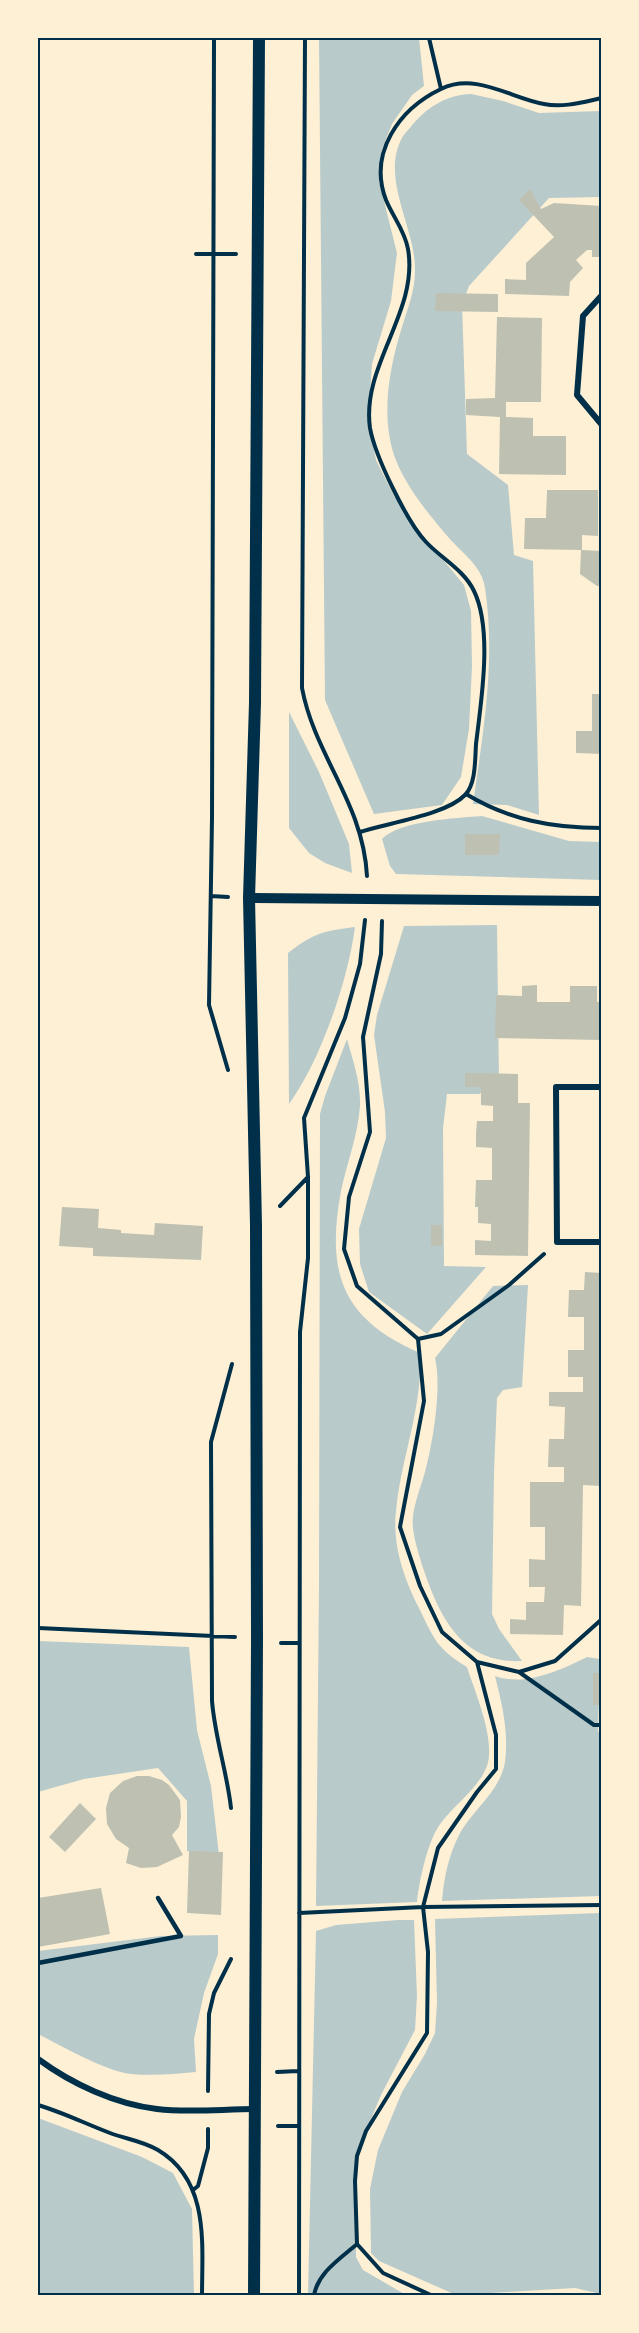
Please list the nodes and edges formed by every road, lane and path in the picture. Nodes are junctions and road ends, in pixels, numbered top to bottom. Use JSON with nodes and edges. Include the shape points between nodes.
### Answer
{"nodes":[{"id":1,"x":214,"y":38,"type":"edge"},
{"id":2,"x":259,"y":38,"type":"edge"},
{"id":3,"x":305,"y":38,"type":"edge"},
{"id":4,"x":429,"y":38,"type":"edge"},
{"id":5,"x":441,"y":89,"type":"junction"},
{"id":6,"x":602,"y":98,"type":"edge"},
{"id":7,"x":196,"y":254,"type":"dead end"},
{"id":8,"x":213,"y":254,"type":"junction"},
{"id":9,"x":258,"y":254,"type":"junction"},
{"id":10,"x":602,"y":295,"type":"edge"},
{"id":11,"x":602,"y":425,"type":"edge"},
{"id":12,"x":466,"y":794,"type":"junction"},
{"id":13,"x":602,"y":828,"type":"edge"},
{"id":14,"x":360,"y":832,"type":"junction"},
{"id":15,"x":249,"y":898,"type":"junction"},
{"id":16,"x":367,"y":899,"type":"junction"},
{"id":17,"x":383,"y":899,"type":"junction"},
{"id":18,"x":602,"y":901,"type":"edge"},
{"id":19,"x":230,"y":1078,"type":"dead end"},
{"id":20,"x":602,"y":1087,"type":"edge"},
{"id":21,"x":308,"y":1177,"type":"junction"},
{"id":22,"x":256,"y":1225,"type":"junction"},
{"id":23,"x":557,"y":1242,"type":"junction"},
{"id":24,"x":602,"y":1242,"type":"edge"},
{"id":25,"x":418,"y":1339,"type":"junction"},
{"id":26,"x":233,"y":1357,"type":"dead end"},
{"id":27,"x":602,"y":1619,"type":"edge"},
{"id":28,"x":38,"y":1628,"type":"edge"},
{"id":29,"x":212,"y":1636,"type":"junction"},
{"id":30,"x":477,"y":1662,"type":"junction"},
{"id":31,"x":519,"y":1672,"type":"junction"},
{"id":32,"x":602,"y":1725,"type":"edge"},
{"id":33,"x":231,"y":1812,"type":"dead end"},
{"id":34,"x":158,"y":1898,"type":"dead end"},
{"id":35,"x":602,"y":1905,"type":"edge"},
{"id":36,"x":423,"y":1907,"type":"junction"},
{"id":37,"x":299,"y":1913,"type":"junction"},
{"id":38,"x":234,"y":1950,"type":"dead end"},
{"id":39,"x":38,"y":1963,"type":"edge"},
{"id":40,"x":38,"y":2059,"type":"edge"},
{"id":41,"x":38,"y":2105,"type":"edge"},
{"id":42,"x":208,"y":2109,"type":"junction"},
{"id":43,"x":256,"y":2109,"type":"junction"},
{"id":44,"x":193,"y":2190,"type":"junction"},
{"id":45,"x":357,"y":2244,"type":"junction"},
{"id":46,"x":202,"y":2295,"type":"edge"},
{"id":47,"x":254,"y":2295,"type":"edge"},
{"id":48,"x":299,"y":2295,"type":"edge"},
{"id":49,"x":314,"y":2295,"type":"edge"},
{"id":50,"x":433,"y":2295,"type":"edge"}],
"edges":[{"from":1,"to":8,"type":"path"},
{"from":2,"to":9,"type":"main road"},
{"from":3,"to":14,"type":"path","via":[[302,688],[313,727]]},
{"from":4,"to":5,"type":"path"},
{"from":5,"to":6,"type":"path","via":[[464,82],[479,84],[544,105]]},
{"from":5,"to":12,"type":"path","via":[[403,116],[391,130],[383,149],[382,186],[405,237],[409,271],[396,323],[374,381],[370,428],[379,455],[416,529],[464,576],[478,603],[483,634],[483,687],[475,761]]},
{"from":7,"to":8,"type":"path"},
{"from":8,"to":9,"type":"path"},
{"from":8,"to":19,"type":"path","via":[[209,1005]]},
{"from":9,"to":15,"type":"main road","via":[[255,703]]},
{"from":10,"to":11,"type":"street","via":[[583,316],[577,395]]},
{"from":12,"to":13,"type":"path","via":[[538,824]]},
{"from":12,"to":14,"type":"path","via":[[442,808]]},
{"from":14,"to":16,"type":"path"},
{"from":15,"to":16,"type":"street"},
{"from":15,"to":22,"type":"main road"},
{"from":16,"to":17,"type":"street"},
{"from":16,"to":21,"type":"path","via":[[360,964],[345,1018],[304,1118]]},
{"from":17,"to":18,"type":"street"},
{"from":17,"to":25,"type":"path","via":[[381,954],[363,1037],[370,1132],[349,1197],[344,1249],[357,1286]]},
{"from":20,"to":23,"type":"street","via":[[556,1087]]},
{"from":21,"to":22,"type":"path"},
{"from":21,"to":37,"type":"path","via":[[308,1258],[300,1332]]},
{"from":22,"to":43,"type":"main road"},
{"from":23,"to":24,"type":"street"},
{"from":23,"to":25,"type":"path","via":[[509,1285],[441,1334]]},
{"from":25,"to":30,"type":"path","via":[[424,1401],[400,1527],[420,1586],[442,1632]]},
{"from":26,"to":29,"type":"path","via":[[211,1442]]},
{"from":27,"to":31,"type":"path","via":[[555,1660]]},
{"from":28,"to":29,"type":"path"},
{"from":29,"to":33,"type":"path","via":[[214,1719]]},
{"from":30,"to":31,"type":"path"},
{"from":30,"to":36,"type":"path","via":[[496,1736],[496,1769],[438,1848]]},
{"from":31,"to":32,"type":"path","via":[[594,1725]]},
{"from":34,"to":39,"type":"lane","via":[[181,1936]]},
{"from":35,"to":36,"type":"path"},
{"from":36,"to":37,"type":"path"},
{"from":36,"to":45,"type":"path","via":[[428,1952],[427,2033],[360,2144],[355,2181]]},
{"from":37,"to":48,"type":"path"},
{"from":38,"to":42,"type":"path","via":[[209,2014]]},
{"from":40,"to":42,"type":"street","via":[[76,2083],[135,2106]]},
{"from":41,"to":44,"type":"path","via":[[147,2144],[179,2169]]},
{"from":42,"to":43,"type":"street"},
{"from":42,"to":44,"type":"path","via":[[208,2148],[198,2186]]},
{"from":43,"to":47,"type":"main road"},
{"from":44,"to":46,"type":"path","via":[[201,2225]]},
{"from":45,"to":49,"type":"path","via":[[324,2274]]},
{"from":45,"to":50,"type":"path","via":[[383,2273]]}]}
